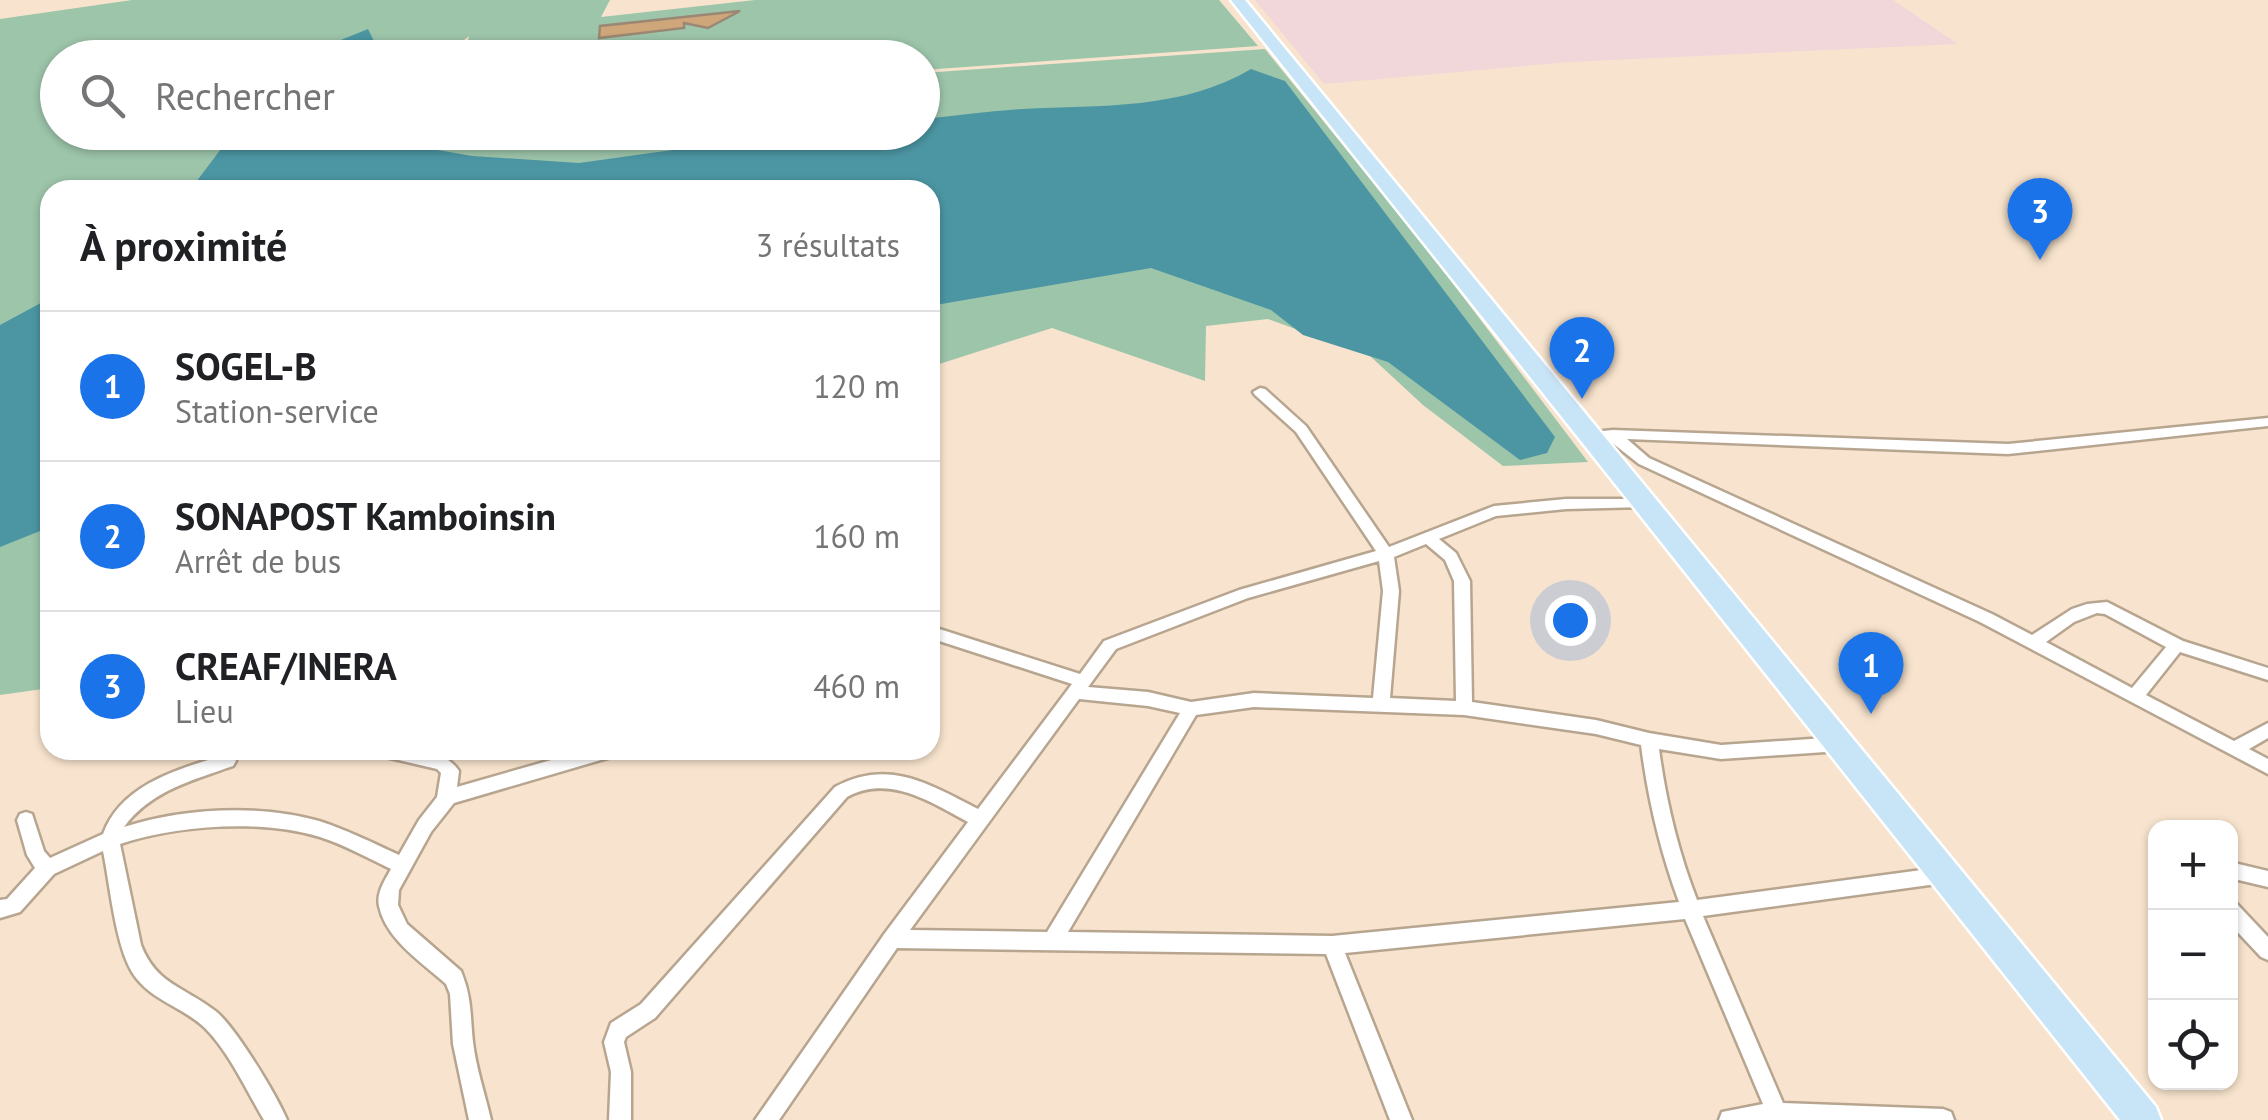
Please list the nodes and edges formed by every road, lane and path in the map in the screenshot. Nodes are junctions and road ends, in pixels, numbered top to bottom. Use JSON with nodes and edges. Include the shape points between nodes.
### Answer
{"nodes":[{"id":1,"x":1238,"y":0,"type":"edge"},
{"id":2,"x":1260,"y":392,"type":"dead end"},
{"id":3,"x":2268,"y":422,"type":"edge"},
{"id":4,"x":1601,"y":433,"type":"junction"},
{"id":5,"x":1645,"y":502,"type":"junction"},
{"id":6,"x":1428,"y":538,"type":"junction"},
{"id":7,"x":1386,"y":554,"type":"junction"},
{"id":8,"x":940,"y":635,"type":"edge"},
{"id":9,"x":956,"y":640,"type":"junction"},
{"id":10,"x":940,"y":641,"type":"edge"},
{"id":11,"x":2034,"y":642,"type":"junction"},
{"id":12,"x":2177,"y":645,"type":"junction"},
{"id":13,"x":2268,"y":674,"type":"edge"},
{"id":14,"x":1078,"y":686,"type":"junction"},
{"id":15,"x":2136,"y":694,"type":"junction"},
{"id":16,"x":1381,"y":702,"type":"junction"},
{"id":17,"x":1464,"y":708,"type":"junction"},
{"id":18,"x":1192,"y":709,"type":"junction"},
{"id":19,"x":2268,"y":730,"type":"edge"},
{"id":20,"x":1649,"y":740,"type":"junction"},
{"id":21,"x":1840,"y":744,"type":"junction"},
{"id":22,"x":2234,"y":749,"type":"junction"},
{"id":23,"x":421,"y":760,"type":"edge"},
{"id":24,"x":575,"y":760,"type":"edge"},
{"id":25,"x":226,"y":761,"type":"dead end"},
{"id":26,"x":2268,"y":767,"type":"edge"},
{"id":27,"x":447,"y":797,"type":"junction"},
{"id":28,"x":26,"y":820,"type":"dead end"},
{"id":29,"x":981,"y":820,"type":"junction"},
{"id":30,"x":110,"y":839,"type":"junction"},
{"id":31,"x":404,"y":866,"type":"junction"},
{"id":32,"x":47,"y":868,"type":"junction"},
{"id":33,"x":2238,"y":872,"type":"edge"},
{"id":34,"x":1944,"y":875,"type":"junction"},
{"id":35,"x":2268,"y":879,"type":"edge"},
{"id":36,"x":0,"y":908,"type":"edge"},
{"id":37,"x":1693,"y":909,"type":"junction"},
{"id":38,"x":2238,"y":919,"type":"edge"},
{"id":39,"x":892,"y":938,"type":"junction"},
{"id":40,"x":1052,"y":940,"type":"junction"},
{"id":41,"x":1332,"y":944,"type":"junction"},
{"id":42,"x":2268,"y":952,"type":"edge"},
{"id":43,"x":1779,"y":1117,"type":"edge"},
{"id":44,"x":276,"y":1120,"type":"edge"},
{"id":45,"x":480,"y":1120,"type":"edge"},
{"id":46,"x":620,"y":1120,"type":"edge"},
{"id":47,"x":766,"y":1120,"type":"edge"},
{"id":48,"x":1401,"y":1120,"type":"edge"},
{"id":49,"x":1730,"y":1120,"type":"edge"},
{"id":50,"x":1943,"y":1120,"type":"edge"},
{"id":51,"x":2142,"y":1120,"type":"edge"}],
"edges":[{"from":1,"to":4,"type":"main road"},
{"from":2,"to":7,"type":"street","via":[[1301,429]]},
{"from":3,"to":4,"type":"street","via":[[2008,449]]},
{"from":4,"to":5,"type":"main road"},
{"from":4,"to":11,"type":"street","via":[[1644,461]]},
{"from":5,"to":6,"type":"street","via":[[1494,512]]},
{"from":5,"to":21,"type":"main road"},
{"from":6,"to":7,"type":"street"},
{"from":6,"to":17,"type":"street","via":[[1451,557],[1462,580]]},
{"from":7,"to":14,"type":"street","via":[[1116,640]]},
{"from":7,"to":16,"type":"street","via":[[1392,591]]},
{"from":8,"to":9,"type":"street"},
{"from":9,"to":10,"type":"street"},
{"from":9,"to":14,"type":"street"},
{"from":11,"to":12,"type":"street","via":[[2096,606]]},
{"from":11,"to":15,"type":"street"},
{"from":12,"to":13,"type":"street"},
{"from":12,"to":15,"type":"street"},
{"from":14,"to":18,"type":"street"},
{"from":14,"to":29,"type":"street"},
{"from":15,"to":22,"type":"street"},
{"from":16,"to":17,"type":"street"},
{"from":16,"to":18,"type":"street","via":[[1254,700]]},
{"from":17,"to":20,"type":"street"},
{"from":18,"to":40,"type":"street"},
{"from":19,"to":22,"type":"street"},
{"from":20,"to":21,"type":"street","via":[[1721,752]]},
{"from":20,"to":37,"type":"street","via":[[1662,820]]},
{"from":21,"to":34,"type":"main road"},
{"from":22,"to":26,"type":"street"},
{"from":23,"to":27,"type":"street","via":[[448,767]]},
{"from":24,"to":27,"type":"street"},
{"from":25,"to":30,"type":"street","via":[[147,794],[119,820]]},
{"from":27,"to":31,"type":"street"},
{"from":28,"to":32,"type":"street"},
{"from":29,"to":39,"type":"street"},
{"from":29,"to":46,"type":"street","via":[[890,780],[857,780],[841,792],[648,1011],[618,1030]]},
{"from":30,"to":31,"type":"street","via":[[188,825],[302,824]]},
{"from":30,"to":32,"type":"street"},
{"from":30,"to":44,"type":"street","via":[[139,966],[224,1034]]},
{"from":31,"to":45,"type":"street","via":[[388,905],[400,930],[454,978]]},
{"from":32,"to":36,"type":"street","via":[[13,906]]},
{"from":33,"to":35,"type":"street"},
{"from":34,"to":37,"type":"street"},
{"from":34,"to":51,"type":"main road"},
{"from":37,"to":41,"type":"street"},
{"from":37,"to":43,"type":"street"},
{"from":38,"to":42,"type":"street"},
{"from":39,"to":40,"type":"street"},
{"from":39,"to":47,"type":"street"},
{"from":40,"to":41,"type":"street"},
{"from":41,"to":48,"type":"street"},
{"from":43,"to":49,"type":"street"},
{"from":43,"to":50,"type":"street"}]}
